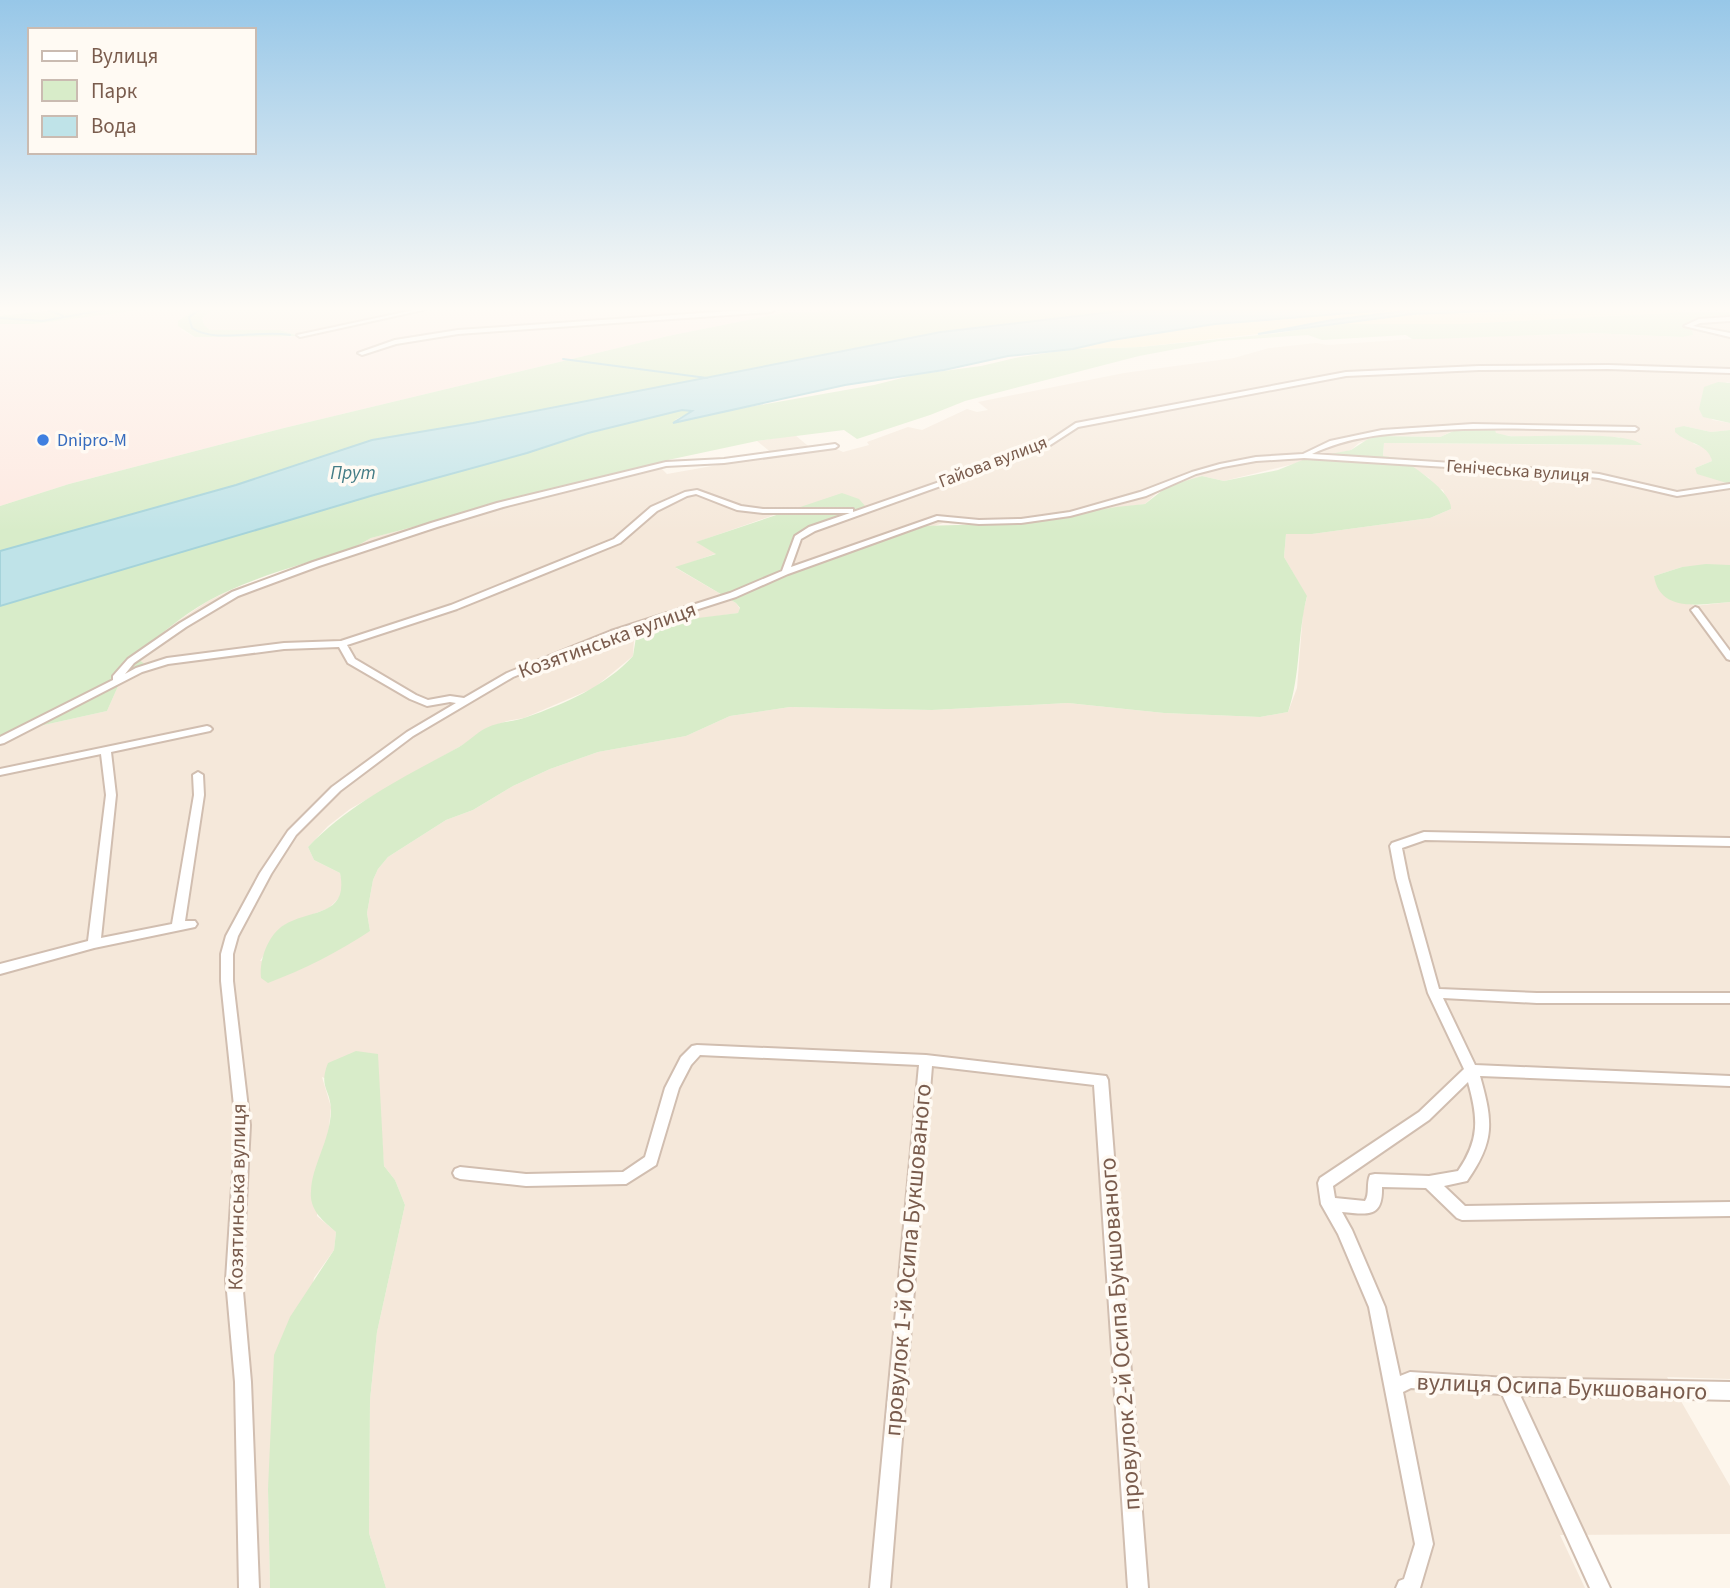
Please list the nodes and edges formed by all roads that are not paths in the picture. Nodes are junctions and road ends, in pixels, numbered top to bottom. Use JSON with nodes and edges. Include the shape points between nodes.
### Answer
{"nodes":[{"id":1,"x":1292,"y":384,"type":"edge"},
{"id":2,"x":1636,"y":429,"type":"dead end"},
{"id":3,"x":835,"y":446,"type":"dead end"},
{"id":4,"x":1304,"y":456,"type":"junction"},
{"id":5,"x":1730,"y":486,"type":"edge"},
{"id":6,"x":863,"y":510,"type":"junction"},
{"id":7,"x":785,"y":572,"type":"junction"},
{"id":8,"x":1695,"y":610,"type":"dead end"},
{"id":9,"x":342,"y":644,"type":"junction"},
{"id":10,"x":1730,"y":657,"type":"edge"},
{"id":11,"x":109,"y":685,"type":"junction"},
{"id":12,"x":463,"y":701,"type":"junction"},
{"id":13,"x":207,"y":729,"type":"dead end"},
{"id":14,"x":0,"y":741,"type":"edge"},
{"id":15,"x":106,"y":751,"type":"junction"},
{"id":16,"x":0,"y":772,"type":"edge"},
{"id":17,"x":198,"y":775,"type":"dead end"},
{"id":18,"x":1730,"y":842,"type":"edge"},
{"id":19,"x":94,"y":944,"type":"junction"},
{"id":20,"x":0,"y":970,"type":"edge"},
{"id":21,"x":1434,"y":993,"type":"junction"},
{"id":22,"x":1730,"y":998,"type":"edge"},
{"id":23,"x":926,"y":1060,"type":"junction"},
{"id":24,"x":1471,"y":1070,"type":"junction"},
{"id":25,"x":1730,"y":1081,"type":"edge"},
{"id":26,"x":460,"y":1173,"type":"dead end"},
{"id":27,"x":1429,"y":1182,"type":"junction"},
{"id":28,"x":1329,"y":1204,"type":"junction"},
{"id":29,"x":1730,"y":1209,"type":"edge"},
{"id":30,"x":1507,"y":1386,"type":"junction"},
{"id":31,"x":1394,"y":1388,"type":"junction"},
{"id":32,"x":1730,"y":1391,"type":"edge"},
{"id":33,"x":249,"y":1588,"type":"edge"},
{"id":34,"x":880,"y":1588,"type":"edge"},
{"id":35,"x":1138,"y":1588,"type":"edge"},
{"id":36,"x":1406,"y":1588,"type":"edge"},
{"id":37,"x":1600,"y":1588,"type":"edge"}],
"edges":[{"from":1,"to":6,"type":"street","name":"Гайова вулиця","via":[[1076,425],[1042,448]]},
{"from":2,"to":4,"type":"street","name":"Козятинська вулиця","via":[[1432,428],[1352,437]]},
{"from":3,"to":11,"type":"street","via":[[666,464],[500,505],[316,564],[209,608],[131,661]]},
{"from":4,"to":5,"type":"street","name":"Генічеська вулиця","via":[[1560,472],[1677,494]]},
{"from":4,"to":7,"type":"street","name":"Козятинська вулиця","via":[[1222,465],[1070,514],[1021,521],[937,518]]},
{"from":6,"to":7,"type":"street","name":"Гайова вулиця","via":[[798,538]]},
{"from":6,"to":9,"type":"street","via":[[763,511],[697,492],[685,494],[654,509],[617,541],[454,607]]},
{"from":7,"to":12,"type":"street","name":"Козятинська вулиця","via":[[733,595],[614,632],[510,675]]},
{"from":8,"to":10,"type":"street"},
{"from":9,"to":11,"type":"street","via":[[285,646],[167,661]]},
{"from":9,"to":12,"type":"street","via":[[351,661],[413,697],[426,703]]},
{"from":11,"to":14,"type":"street"},
{"from":12,"to":33,"type":"street","name":"Козятинська вулиця","via":[[377,757],[313,809],[266,873],[227,954],[243,1125],[234,1280],[243,1382]]},
{"from":13,"to":15,"type":"street"},
{"from":15,"to":16,"type":"street"},
{"from":15,"to":19,"type":"street","via":[[111,796]]},
{"from":17,"to":19,"type":"street","via":[[184,924]]},
{"from":18,"to":21,"type":"street","via":[[1424,836],[1403,842],[1396,846],[1402,878]]},
{"from":19,"to":20,"type":"street"},
{"from":21,"to":22,"type":"street"},
{"from":21,"to":24,"type":"street"},
{"from":23,"to":26,"type":"street","name":"провулок 1-й Осипа Букшованого","via":[[697,1050],[686,1060],[673,1088],[651,1161],[626,1178],[526,1180]]},
{"from":23,"to":34,"type":"street","name":"провулок 1-й Осипа Букшованого"},
{"from":23,"to":35,"type":"street","name":"провулок 2-й Осипа Букшованого","via":[[1101,1080]]},
{"from":24,"to":25,"type":"street"},
{"from":24,"to":27,"type":"street","via":[[1484,1114],[1484,1136],[1475,1161],[1462,1177]]},
{"from":24,"to":28,"type":"street","via":[[1424,1116],[1325,1183]]},
{"from":27,"to":28,"type":"street","via":[[1375,1180],[1375,1200],[1369,1208]]},
{"from":27,"to":29,"type":"street","via":[[1462,1213]]},
{"from":28,"to":31,"type":"street","via":[[1377,1307]]},
{"from":30,"to":31,"type":"street","name":"вулиця Осипа Букшованого","via":[[1410,1380]]},
{"from":30,"to":32,"type":"street","name":"вулиця Осипа Букшованого"},
{"from":30,"to":37,"type":"street"},
{"from":31,"to":36,"type":"street","name":"вулиця Осипа Букшованого","via":[[1424,1544],[1412,1585]]}]}
